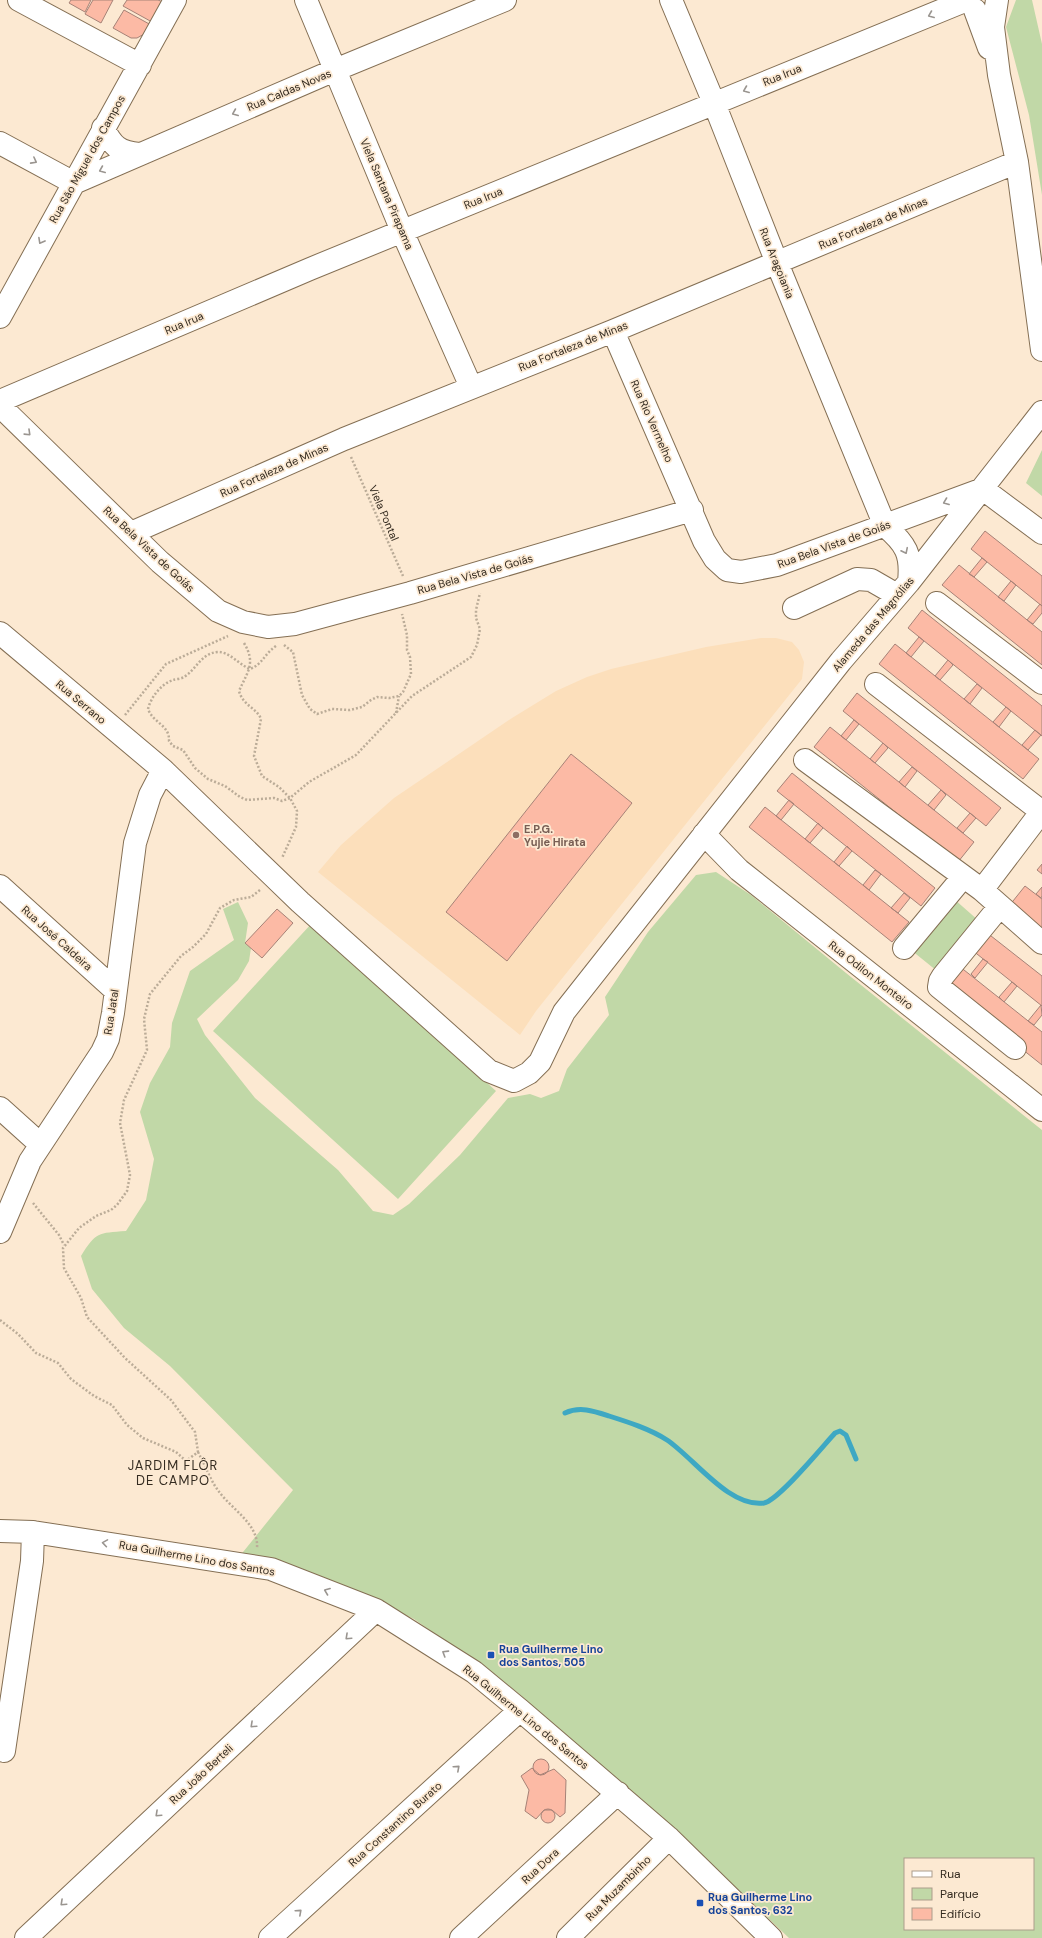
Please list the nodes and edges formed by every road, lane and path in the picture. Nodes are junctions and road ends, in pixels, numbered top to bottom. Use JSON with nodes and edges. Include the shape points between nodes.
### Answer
{"nodes":[{"id":1,"x":19,"y":0,"type":"edge"},
{"id":2,"x":175,"y":0,"type":"edge"},
{"id":3,"x":306,"y":0,"type":"edge"},
{"id":4,"x":505,"y":0,"type":"edge"},
{"id":5,"x":671,"y":0,"type":"edge"},
{"id":6,"x":997,"y":0,"type":"edge"},
{"id":7,"x":971,"y":3,"type":"edge"},
{"id":8,"x":140,"y":65,"type":"junction"},
{"id":9,"x":335,"y":70,"type":"junction"},
{"id":10,"x":999,"y":75,"type":"junction"},
{"id":11,"x":714,"y":103,"type":"junction"},
{"id":12,"x":103,"y":128,"type":"junction"},
{"id":13,"x":0,"y":143,"type":"edge"},
{"id":14,"x":139,"y":154,"type":"junction"},
{"id":15,"x":1017,"y":162,"type":"junction"},
{"id":16,"x":74,"y":183,"type":"junction"},
{"id":17,"x":402,"y":231,"type":"junction"},
{"id":18,"x":777,"y":263,"type":"junction"},
{"id":19,"x":1038,"y":294,"type":"edge"},
{"id":20,"x":0,"y":317,"type":"edge"},
{"id":21,"x":613,"y":331,"type":"junction"},
{"id":22,"x":1042,"y":350,"type":"edge"},
{"id":23,"x":471,"y":387,"type":"junction"},
{"id":24,"x":0,"y":401,"type":"edge"},
{"id":25,"x":0,"y":406,"type":"edge"},
{"id":26,"x":1042,"y":412,"type":"edge"},
{"id":27,"x":344,"y":439,"type":"junction"},
{"id":28,"x":983,"y":488,"type":"junction"},
{"id":29,"x":692,"y":510,"type":"junction"},
{"id":30,"x":885,"y":526,"type":"junction"},
{"id":31,"x":131,"y":533,"type":"junction"},
{"id":32,"x":1042,"y":533,"type":"edge"},
{"id":33,"x":481,"y":572,"type":"junction"},
{"id":34,"x":903,"y":588,"type":"junction"},
{"id":35,"x":404,"y":594,"type":"junction"},
{"id":36,"x":937,"y":603,"type":"dead end"},
{"id":37,"x":794,"y":608,"type":"dead end"},
{"id":38,"x":0,"y":633,"type":"edge"},
{"id":39,"x":231,"y":635,"type":"dead end"},
{"id":40,"x":248,"y":650,"type":"dead end"},
{"id":41,"x":250,"y":669,"type":"junction"},
{"id":42,"x":1042,"y":683,"type":"edge"},
{"id":43,"x":876,"y":684,"type":"dead end"},
{"id":44,"x":398,"y":696,"type":"junction"},
{"id":45,"x":396,"y":713,"type":"junction"},
{"id":46,"x":113,"y":729,"type":"junction"},
{"id":47,"x":805,"y":760,"type":"dead end"},
{"id":48,"x":163,"y":770,"type":"junction"},
{"id":49,"x":290,"y":798,"type":"junction"},
{"id":50,"x":1042,"y":811,"type":"edge"},
{"id":51,"x":704,"y":834,"type":"junction"},
{"id":52,"x":272,"y":876,"type":"junction"},
{"id":53,"x":963,"y":877,"type":"junction"},
{"id":54,"x":0,"y":886,"type":"edge"},
{"id":55,"x":982,"y":890,"type":"junction"},
{"id":56,"x":1000,"y":906,"type":"junction"},
{"id":57,"x":1042,"y":943,"type":"edge"},
{"id":58,"x":904,"y":948,"type":"dead end"},
{"id":59,"x":115,"y":990,"type":"junction"},
{"id":60,"x":1015,"y":1048,"type":"dead end"},
{"id":61,"x":0,"y":1108,"type":"edge"},
{"id":62,"x":1042,"y":1110,"type":"edge"},
{"id":63,"x":40,"y":1144,"type":"junction"},
{"id":64,"x":20,"y":1185,"type":"junction"},
{"id":65,"x":0,"y":1232,"type":"edge"},
{"id":66,"x":64,"y":1246,"type":"junction"},
{"id":67,"x":0,"y":1320,"type":"edge"},
{"id":68,"x":198,"y":1452,"type":"junction"},
{"id":69,"x":0,"y":1532,"type":"edge"},
{"id":70,"x":33,"y":1532,"type":"junction"},
{"id":71,"x":254,"y":1566,"type":"junction"},
{"id":72,"x":376,"y":1610,"type":"junction"},
{"id":73,"x":520,"y":1710,"type":"junction"},
{"id":74,"x":4,"y":1751,"type":"dead end"},
{"id":75,"x":618,"y":1793,"type":"junction"},
{"id":76,"x":669,"y":1838,"type":"junction"},
{"id":77,"x":769,"y":1937,"type":"edge"},
{"id":78,"x":26,"y":1938,"type":"edge"},
{"id":79,"x":270,"y":1938,"type":"edge"},
{"id":80,"x":461,"y":1938,"type":"edge"},
{"id":81,"x":568,"y":1938,"type":"edge"}],
"edges":[{"from":1,"to":8,"type":"street"},
{"from":2,"to":8,"type":"street","name":"Rua São Miguel dos Campos"},
{"from":3,"to":9,"type":"street","name":"Viela Santana Pirapama"},
{"from":4,"to":9,"type":"street","name":"Rua Caldas Novas"},
{"from":5,"to":11,"type":"street","name":"Rua Aragoiania"},
{"from":6,"to":7,"type":"street","via":[[994,8],[987,14],[979,13]]},
{"from":6,"to":10,"type":"street","via":[[993,27]]},
{"from":7,"to":10,"type":"street"},
{"from":7,"to":11,"type":"street","name":"Rua Irua","one_way":true},
{"from":8,"to":12,"type":"street","name":"Rua São Miguel dos Campos"},
{"from":9,"to":14,"type":"street","name":"Rua Caldas Novas","one_way":true},
{"from":9,"to":17,"type":"street","name":"Viela Santana Pirapama"},
{"from":10,"to":15,"type":"street"},
{"from":11,"to":17,"type":"street","name":"Rua Irua"},
{"from":11,"to":18,"type":"street","name":"Rua Aragoiania"},
{"from":12,"to":14,"type":"street","via":[[117,148],[126,153]]},
{"from":12,"to":16,"type":"street","name":"Rua São Miguel dos Campos"},
{"from":13,"to":16,"type":"street","one_way":true},
{"from":14,"to":16,"type":"street","name":"Rua Caldas Novas","one_way":true},
{"from":15,"to":18,"type":"street","name":"Rua Fortaleza de Minas"},
{"from":15,"to":19,"type":"street"},
{"from":16,"to":20,"type":"street","name":"Rua São Miguel dos Campos","one_way":true},
{"from":17,"to":23,"type":"street","name":"Viela Santana Pirapama"},
{"from":17,"to":24,"type":"street","name":"Rua Irua"},
{"from":18,"to":21,"type":"street","name":"Rua Fortaleza de Minas"},
{"from":18,"to":30,"type":"street","name":"Rua Aragoiania"},
{"from":19,"to":22,"type":"street"},
{"from":21,"to":23,"type":"street","name":"Rua Fortaleza de Minas"},
{"from":21,"to":29,"type":"street","name":"Rua Rio Vermelho"},
{"from":23,"to":27,"type":"street","name":"Rua Fortaleza de Minas"},
{"from":25,"to":31,"type":"street","name":"Rua Bela Vista de Goiás","one_way":true},
{"from":26,"to":28,"type":"street","name":"Alameda das Magnólias"},
{"from":27,"to":31,"type":"street","name":"Rua Fortaleza de Minas"},
{"from":27,"to":35,"type":"path","name":"Viela Pontal"},
{"from":28,"to":30,"type":"street","name":"Rua Bela Vista de Goiás","one_way":true},
{"from":28,"to":32,"type":"street"},
{"from":28,"to":34,"type":"street","name":"Alameda das Magnólias"},
{"from":29,"to":30,"type":"street","name":"Rua Bela Vista de Goiás","via":[[704,541],[715,559],[727,570],[741,572],[777,565]]},
{"from":29,"to":33,"type":"street","name":"Rua Bela Vista de Goiás"},
{"from":30,"to":34,"type":"street","one_way":true,"via":[[896,535],[911,563]]},
{"from":31,"to":35,"type":"street","name":"Rua Bela Vista de Goiás","via":[[160,562],[218,611],[243,622],[268,627],[295,624]]},
{"from":33,"to":35,"type":"street","name":"Rua Bela Vista de Goiás"},
{"from":33,"to":45,"type":"path","via":[[476,610],[480,629],[477,645],[471,656],[412,696]]},
{"from":34,"to":37,"type":"street","via":[[857,579]]},
{"from":34,"to":51,"type":"street","name":"Alameda das Magnólias","via":[[841,661]]},
{"from":35,"to":44,"type":"path","name":"Viela Pontal","via":[[403,624],[407,635],[411,674],[407,686]]},
{"from":36,"to":42,"type":"street"},
{"from":38,"to":46,"type":"street","name":"Rua Serrano"},
{"from":39,"to":46,"type":"path","via":[[166,664]]},
{"from":40,"to":41,"type":"path"},
{"from":41,"to":44,"type":"path","via":[[260,664],[268,651],[276,646],[283,645],[288,648],[293,652],[302,695],[310,709],[317,714],[332,709],[350,710],[362,707],[377,698]]},
{"from":41,"to":49,"type":"path","via":[[239,691],[243,700],[260,715],[261,719],[254,756],[262,776]]},
{"from":41,"to":49,"type":"path","via":[[240,665],[227,653],[217,652],[205,656],[183,678],[167,682],[150,701],[148,709],[155,720],[166,729],[173,746],[183,750],[194,768],[208,779],[247,800],[274,798],[282,801]]},
{"from":43,"to":50,"type":"street"},
{"from":44,"to":45,"type":"path"},
{"from":45,"to":49,"type":"path","via":[[356,755],[309,782]]},
{"from":46,"to":48,"type":"street","name":"Rua Serrano"},
{"from":47,"to":53,"type":"street"},
{"from":48,"to":52,"type":"street","name":"Rua Serrano"},
{"from":48,"to":59,"type":"street","name":"Rua Jatal","via":[[150,795],[135,843]]},
{"from":49,"to":52,"type":"path","via":[[297,811],[296,827]]},
{"from":50,"to":55,"type":"street"},
{"from":51,"to":52,"type":"street","name":"Alameda das Magnólias","via":[[564,1012],[540,1062],[529,1073],[514,1081],[489,1071]]},
{"from":51,"to":62,"type":"street","name":"Rua Odilon Monteiro","via":[[739,870]]},
{"from":52,"to":66,"type":"path","via":[[260,891],[251,897],[234,900],[220,908],[206,934],[181,956],[150,994],[144,1019],[147,1050],[124,1100],[120,1123],[130,1175],[126,1191],[117,1205],[79,1228]]},
{"from":53,"to":55,"type":"street"},
{"from":53,"to":58,"type":"street"},
{"from":54,"to":59,"type":"street","name":"Rua José Caldeira"},
{"from":55,"to":56,"type":"street"},
{"from":56,"to":57,"type":"street"},
{"from":56,"to":60,"type":"street","via":[[943,976],[939,987]]},
{"from":59,"to":63,"type":"street","name":"Rua Jatal","via":[[109,1032],[102,1052]]},
{"from":61,"to":63,"type":"street"},
{"from":63,"to":64,"type":"street","name":"Rua Jatal"},
{"from":64,"to":65,"type":"street","name":"Rua Jatal"},
{"from":64,"to":66,"type":"path","via":[[59,1235]]},
{"from":66,"to":68,"type":"path","via":[[64,1268],[87,1318],[125,1358],[171,1400],[195,1432]]},
{"from":67,"to":68,"type":"path","via":[[36,1353],[58,1362],[71,1379],[94,1396],[112,1405],[127,1426],[143,1438],[176,1452],[186,1461]]},
{"from":68,"to":71,"type":"path","via":[[219,1493],[252,1528],[257,1544]]},
{"from":69,"to":70,"type":"street","name":"Rua Guilherme Lino dos Santos"},
{"from":71,"to":70,"type":"street","name":"Rua Guilherme Lino dos Santos","one_way":true},
{"from":70,"to":74,"type":"street","via":[[32,1561]]},
{"from":72,"to":71,"type":"street","name":"Rua Guilherme Lino dos Santos","one_way":true,"via":[[271,1569]]},
{"from":73,"to":72,"type":"street","name":"Rua Guilherme Lino dos Santos","one_way":true,"via":[[474,1672]]},
{"from":72,"to":78,"type":"street","name":"Rua João Berteli","one_way":true},
{"from":73,"to":75,"type":"street","name":"Rua Guilherme Lino dos Santos"},
{"from":79,"to":73,"type":"street","name":"Rua Constantino Burato","one_way":true},
{"from":75,"to":76,"type":"street","name":"Rua Guilherme Lino dos Santos"},
{"from":75,"to":80,"type":"street","name":"Rua Dora"},
{"from":76,"to":77,"type":"street","name":"Rua Guilherme Lino dos Santos"},
{"from":76,"to":81,"type":"street","name":"Rua Muzambinho"}]}
